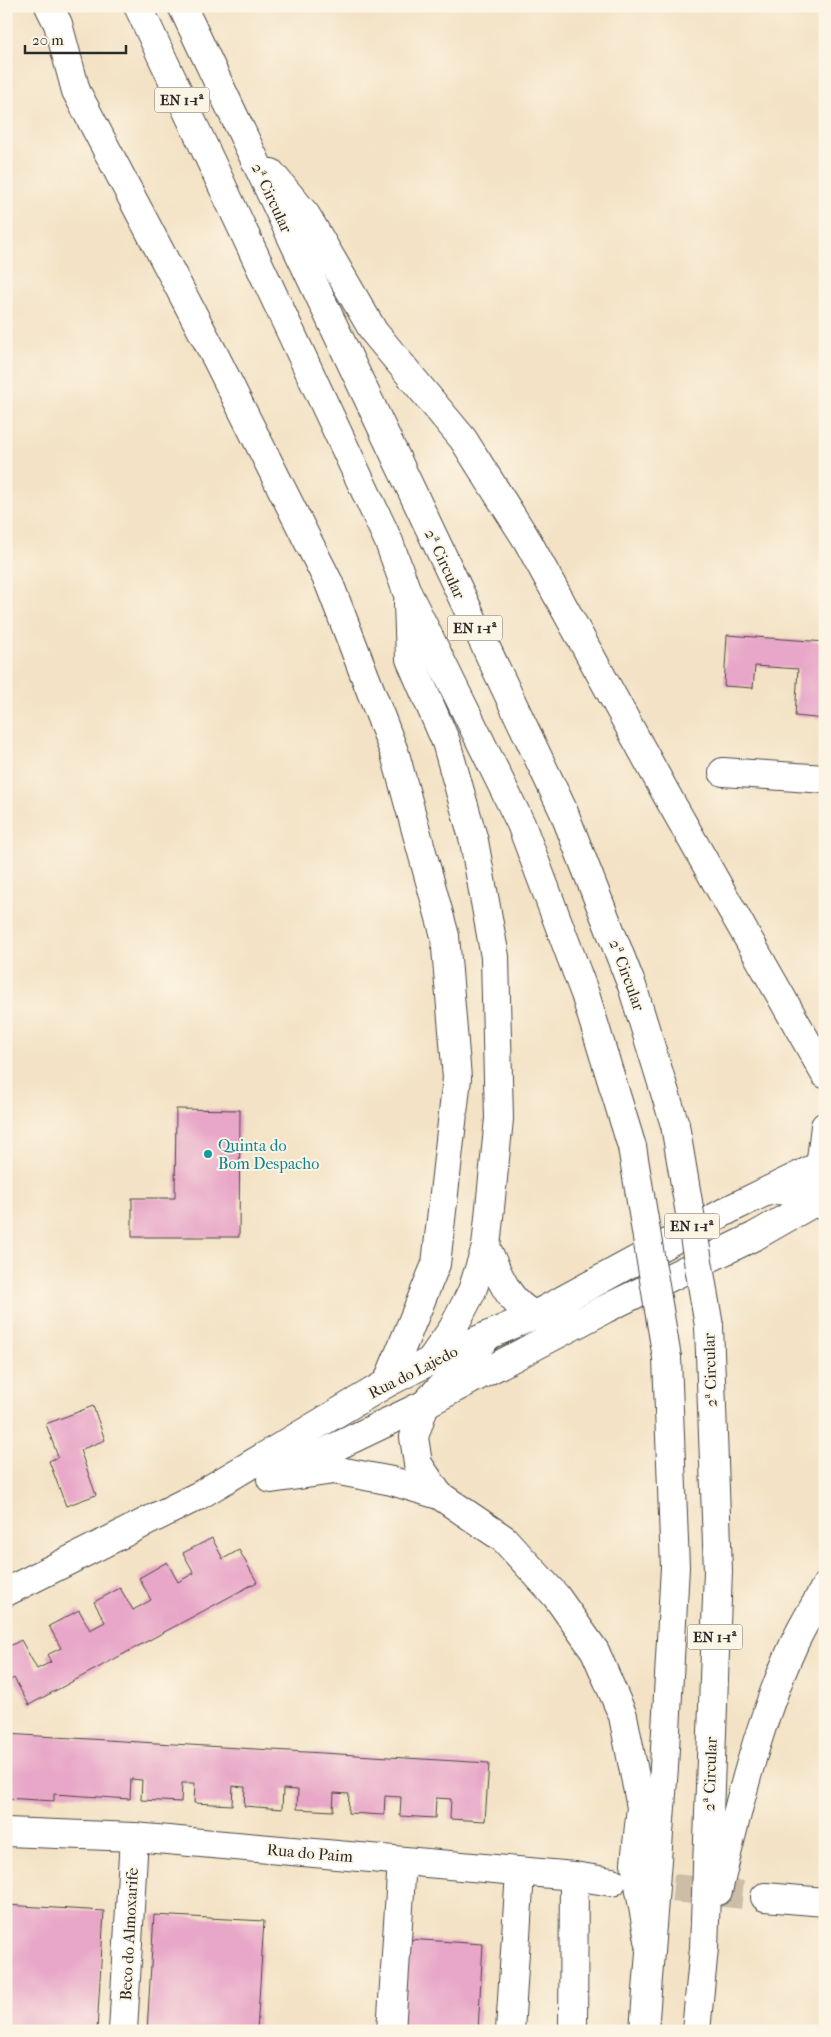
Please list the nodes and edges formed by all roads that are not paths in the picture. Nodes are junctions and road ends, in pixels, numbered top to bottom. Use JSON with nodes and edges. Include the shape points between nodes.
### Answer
{"nodes":[{"id":1,"x":49,"y":6,"type":"edge"},
{"id":2,"x":138,"y":6,"type":"edge"},
{"id":3,"x":182,"y":6,"type":"edge"},
{"id":4,"x":246,"y":143,"type":"junction"},
{"id":5,"x":407,"y":592,"type":"junction"},
{"id":6,"x":723,"y":772,"type":"dead end"},
{"id":7,"x":825,"y":779,"type":"edge"},
{"id":8,"x":798,"y":1027,"type":"junction"},
{"id":9,"x":825,"y":1048,"type":"edge"},
{"id":10,"x":825,"y":1074,"type":"edge"},
{"id":11,"x":825,"y":1126,"type":"edge"},
{"id":12,"x":823,"y":1164,"type":"edge"},
{"id":13,"x":770,"y":1190,"type":"junction"},
{"id":14,"x":822,"y":1201,"type":"edge"},
{"id":15,"x":486,"y":1247,"type":"junction"},
{"id":16,"x":535,"y":1315,"type":"junction"},
{"id":17,"x":580,"y":1322,"type":"junction"},
{"id":18,"x":489,"y":1335,"type":"junction"},
{"id":19,"x":430,"y":1361,"type":"junction"},
{"id":20,"x":387,"y":1383,"type":"junction"},
{"id":21,"x":425,"y":1404,"type":"junction"},
{"id":22,"x":271,"y":1478,"type":"junction"},
{"id":23,"x":439,"y":1495,"type":"junction"},
{"id":24,"x":198,"y":1496,"type":"junction"},
{"id":25,"x":825,"y":1587,"type":"edge"},
{"id":26,"x":6,"y":1592,"type":"edge"},
{"id":27,"x":6,"y":1832,"type":"edge"},
{"id":28,"x":134,"y":1837,"type":"junction"},
{"id":29,"x":402,"y":1861,"type":"junction"},
{"id":30,"x":520,"y":1872,"type":"junction"},
{"id":31,"x":574,"y":1876,"type":"junction"},
{"id":32,"x":612,"y":1882,"type":"tunnel mouth"},
{"id":33,"x":765,"y":1897,"type":"tunnel mouth"},
{"id":34,"x":825,"y":1902,"type":"edge"},
{"id":35,"x":649,"y":1940,"type":"junction"},
{"id":36,"x":704,"y":1948,"type":"junction"},
{"id":37,"x":123,"y":2031,"type":"edge"},
{"id":38,"x":390,"y":2031,"type":"edge"},
{"id":39,"x":510,"y":2031,"type":"edge"},
{"id":40,"x":573,"y":2031,"type":"edge"},
{"id":41,"x":644,"y":2031,"type":"edge"},
{"id":42,"x":696,"y":2031,"type":"edge"}],
"edges":[{"from":1,"to":20,"type":"main road","via":[[58,24],[76,91],[216,358],[328,583],[395,754],[445,936],[456,1078],[436,1264]]},
{"from":2,"to":5,"type":"main road","number":"EN 1-1ª","via":[[389,542]]},
{"from":3,"to":4,"type":"main road","name":"2ª Circular","number":"EN 1-1ª"},
{"from":4,"to":8,"type":"main road","via":[[306,215],[374,332],[463,439],[528,540]]},
{"from":4,"to":36,"type":"main road","name":"2ª Circular","number":"EN 1-1ª","bridge":true,"via":[[563,810],[632,986],[675,1125],[709,1326],[718,1571]]},
{"from":5,"to":15,"type":"main road","via":[[410,659],[446,742],[472,832],[495,956],[499,1119]]},
{"from":5,"to":35,"type":"main road","number":"EN 1-1ª","bridge":true,"via":[[522,824],[585,994],[632,1147],[667,1358],[675,1566],[664,1767]]},
{"from":6,"to":7,"type":"main road"},
{"from":8,"to":9,"type":"main road"},
{"from":8,"to":10,"type":"main road"},
{"from":11,"to":12,"type":"main road"},
{"from":12,"to":13,"type":"main road","name":"Rua do Lajedo"},
{"from":12,"to":14,"type":"main road"},
{"from":13,"to":14,"type":"main road","via":[[796,1192]]},
{"from":13,"to":16,"type":"main road","name":"Rua do Lajedo"},
{"from":14,"to":17,"type":"main road"},
{"from":15,"to":16,"type":"main road","via":[[505,1289],[518,1304]]},
{"from":15,"to":19,"type":"main road","via":[[472,1291],[453,1328]]},
{"from":16,"to":17,"type":"main road"},
{"from":16,"to":18,"type":"main road","name":"Rua do Lajedo"},
{"from":17,"to":21,"type":"main road"},
{"from":18,"to":19,"type":"main road","name":"Rua do Lajedo"},
{"from":18,"to":21,"type":"main road"},
{"from":19,"to":20,"type":"main road","name":"Rua do Lajedo"},
{"from":20,"to":24,"type":"main road","name":"Rua do Lajedo"},
{"from":21,"to":22,"type":"main road"},
{"from":21,"to":23,"type":"main road","via":[[414,1437],[418,1464]]},
{"from":22,"to":23,"type":"main road","via":[[334,1470],[392,1481]]},
{"from":22,"to":24,"type":"main road"},
{"from":23,"to":35,"type":"main road","via":[[504,1539],[556,1596],[594,1651],[623,1716],[641,1807],[635,1863]]},
{"from":24,"to":26,"type":"main road","name":"Rua do Lajedo"},
{"from":25,"to":36,"type":"main road","via":[[794,1643],[745,1778]]},
{"from":27,"to":28,"type":"main road","name":"Rua do Paim"},
{"from":28,"to":29,"type":"main road","name":"Rua do Paim"},
{"from":28,"to":37,"type":"main road","name":"Beco do Almoxarife"},
{"from":29,"to":30,"type":"main road","name":"Rua do Paim"},
{"from":29,"to":38,"type":"main road"},
{"from":30,"to":31,"type":"main road","name":"Rua do Paim"},
{"from":30,"to":39,"type":"main road"},
{"from":31,"to":32,"type":"main road","name":"Rua do Paim"},
{"from":31,"to":40,"type":"main road"},
{"from":33,"to":34,"type":"main road"},
{"from":35,"to":41,"type":"main road","number":"EN 1-1ª"},
{"from":36,"to":42,"type":"main road","name":"2ª Circular","number":"EN 1-1ª"}]}
